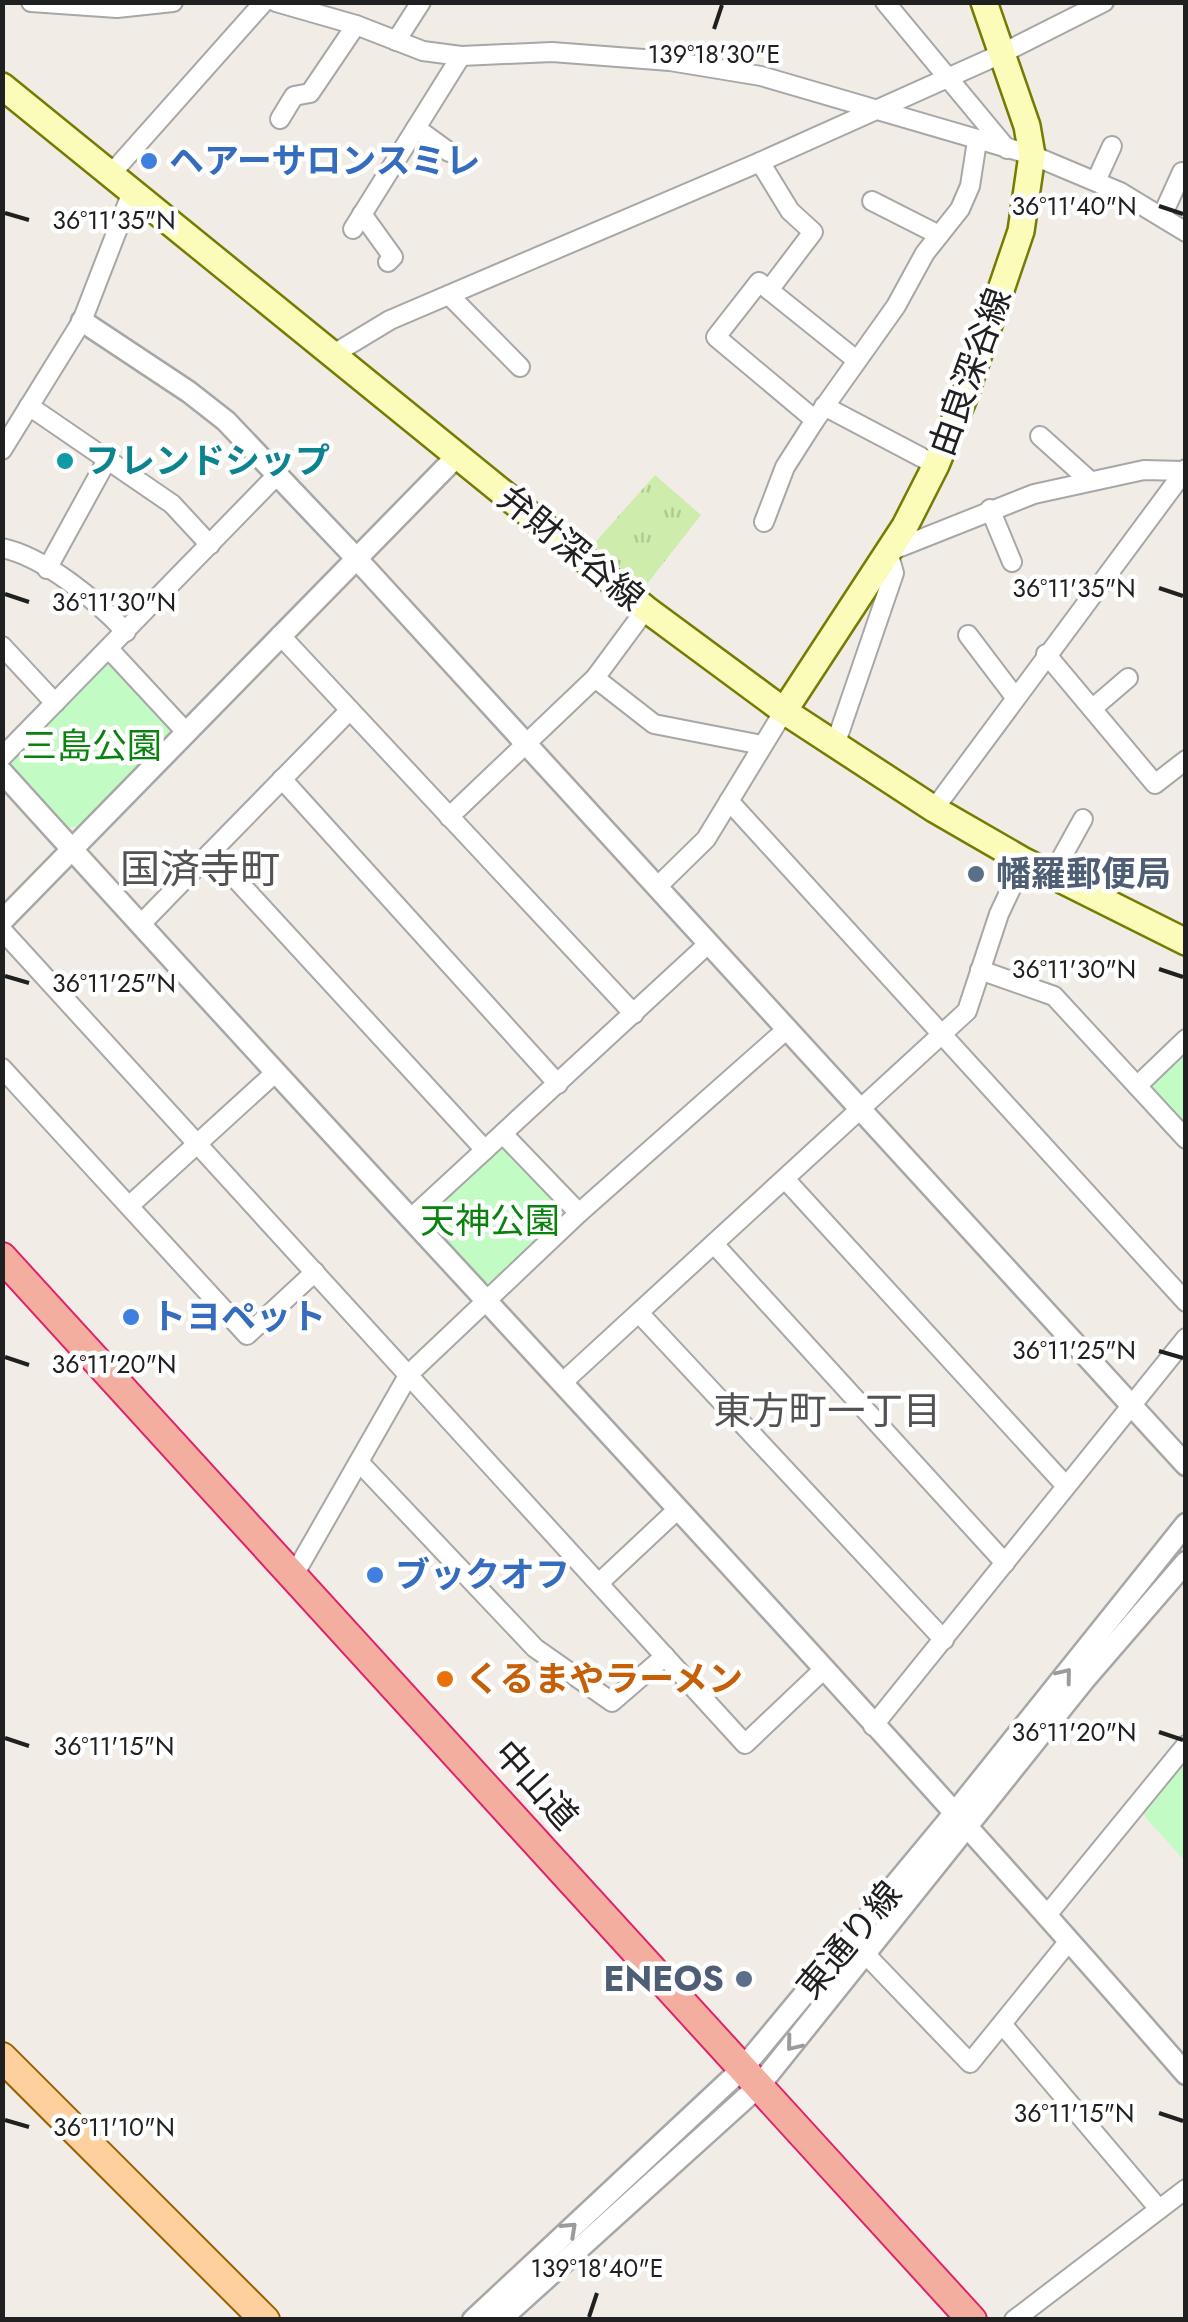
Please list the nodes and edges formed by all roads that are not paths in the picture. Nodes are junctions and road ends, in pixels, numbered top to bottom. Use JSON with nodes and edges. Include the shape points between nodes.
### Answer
{"nodes":[{"id":1,"x":31,"y":2,"type":"edge"},
{"id":2,"x":174,"y":2,"type":"edge"},
{"id":3,"x":264,"y":2,"type":"edge"},
{"id":4,"x":276,"y":2,"type":"edge"},
{"id":5,"x":421,"y":2,"type":"edge"},
{"id":6,"x":885,"y":2,"type":"edge"},
{"id":7,"x":984,"y":2,"type":"edge"},
{"id":8,"x":1104,"y":2,"type":"edge"},
{"id":9,"x":356,"y":25,"type":"junction"},
{"id":10,"x":396,"y":41,"type":"junction"},
{"id":11,"x":1001,"y":54,"type":"junction"},
{"id":12,"x":461,"y":56,"type":"junction"},
{"id":13,"x":947,"y":77,"type":"junction"},
{"id":14,"x":2,"y":86,"type":"edge"},
{"id":15,"x":874,"y":110,"type":"junction"},
{"id":16,"x":280,"y":119,"type":"dead end"},
{"id":17,"x":416,"y":128,"type":"junction"},
{"id":18,"x":977,"y":141,"type":"junction"},
{"id":19,"x":1112,"y":146,"type":"dead end"},
{"id":20,"x":1007,"y":149,"type":"junction"},
{"id":21,"x":450,"y":152,"type":"dead end"},
{"id":22,"x":1032,"y":156,"type":"junction"},
{"id":23,"x":760,"y":162,"type":"junction"},
{"id":24,"x":1182,"y":172,"type":"dead end"},
{"id":25,"x":111,"y":174,"type":"junction"},
{"id":26,"x":1096,"y":181,"type":"junction"},
{"id":27,"x":132,"y":192,"type":"junction"},
{"id":28,"x":872,"y":202,"type":"dead end"},
{"id":29,"x":1162,"y":216,"type":"junction"},
{"id":30,"x":1186,"y":232,"type":"edge"},
{"id":31,"x":939,"y":235,"type":"junction"},
{"id":32,"x":388,"y":262,"type":"dead end"},
{"id":33,"x":769,"y":290,"type":"junction"},
{"id":34,"x":449,"y":295,"type":"junction"},
{"id":35,"x":82,"y":321,"type":"junction"},
{"id":36,"x":332,"y":355,"type":"junction"},
{"id":37,"x":855,"y":359,"type":"junction"},
{"id":38,"x":520,"y":367,"type":"dead end"},
{"id":39,"x":28,"y":406,"type":"junction"},
{"id":40,"x":819,"y":413,"type":"junction"},
{"id":41,"x":1040,"y":436,"type":"dead end"},
{"id":42,"x":2,"y":450,"type":"edge"},
{"id":43,"x":457,"y":456,"type":"junction"},
{"id":44,"x":107,"y":460,"type":"junction"},
{"id":45,"x":936,"y":465,"type":"junction"},
{"id":46,"x":1184,"y":470,"type":"edge"},
{"id":47,"x":278,"y":474,"type":"junction"},
{"id":48,"x":1090,"y":481,"type":"junction"},
{"id":49,"x":990,"y":509,"type":"junction"},
{"id":50,"x":764,"y":522,"type":"dead end"},
{"id":51,"x":210,"y":545,"type":"junction"},
{"id":52,"x":2,"y":548,"type":"edge"},
{"id":53,"x":888,"y":552,"type":"junction"},
{"id":54,"x":356,"y":558,"type":"junction"},
{"id":55,"x":1012,"y":562,"type":"dead end"},
{"id":56,"x":47,"y":569,"type":"junction"},
{"id":57,"x":646,"y":609,"type":"junction"},
{"id":58,"x":126,"y":632,"type":"junction"},
{"id":59,"x":280,"y":635,"type":"junction"},
{"id":60,"x":968,"y":635,"type":"dead end"},
{"id":61,"x":2,"y":646,"type":"edge"},
{"id":62,"x":109,"y":649,"type":"junction"},
{"id":63,"x":1046,"y":654,"type":"junction"},
{"id":64,"x":595,"y":678,"type":"junction"},
{"id":65,"x":1128,"y":678,"type":"dead end"},
{"id":66,"x":1016,"y":697,"type":"junction"},
{"id":67,"x":55,"y":703,"type":"junction"},
{"id":68,"x":1093,"y":708,"type":"junction"},
{"id":69,"x":350,"y":710,"type":"junction"},
{"id":70,"x":784,"y":710,"type":"junction"},
{"id":71,"x":186,"y":732,"type":"junction"},
{"id":72,"x":527,"y":745,"type":"junction"},
{"id":73,"x":762,"y":745,"type":"junction"},
{"id":74,"x":835,"y":745,"type":"junction"},
{"id":75,"x":2,"y":757,"type":"edge"},
{"id":76,"x":1186,"y":760,"type":"edge"},
{"id":77,"x":2,"y":772,"type":"edge"},
{"id":78,"x":282,"y":780,"type":"junction"},
{"id":79,"x":729,"y":801,"type":"junction"},
{"id":80,"x":934,"y":809,"type":"junction"},
{"id":81,"x":450,"y":817,"type":"junction"},
{"id":82,"x":1083,"y":819,"type":"dead end"},
{"id":83,"x":74,"y":852,"type":"junction"},
{"id":84,"x":211,"y":852,"type":"junction"},
{"id":85,"x":1024,"y":861,"type":"junction"},
{"id":86,"x":1052,"y":875,"type":"junction"},
{"id":87,"x":657,"y":887,"type":"junction"},
{"id":88,"x":2,"y":922,"type":"edge"},
{"id":89,"x":140,"y":924,"type":"junction"},
{"id":90,"x":2,"y":930,"type":"edge"},
{"id":91,"x":1186,"y":942,"type":"edge"},
{"id":92,"x":708,"y":944,"type":"junction"},
{"id":93,"x":980,"y":970,"type":"junction"},
{"id":94,"x":634,"y":1014,"type":"junction"},
{"id":95,"x":787,"y":1029,"type":"junction"},
{"id":96,"x":943,"y":1036,"type":"junction"},
{"id":97,"x":1185,"y":1042,"type":"edge"},
{"id":98,"x":2,"y":1068,"type":"edge"},
{"id":99,"x":276,"y":1072,"type":"junction"},
{"id":100,"x":558,"y":1084,"type":"junction"},
{"id":101,"x":1137,"y":1086,"type":"junction"},
{"id":102,"x":861,"y":1110,"type":"junction"},
{"id":103,"x":503,"y":1134,"type":"junction"},
{"id":104,"x":1186,"y":1139,"type":"edge"},
{"id":105,"x":197,"y":1145,"type":"junction"},
{"id":106,"x":485,"y":1150,"type":"junction"},
{"id":107,"x":785,"y":1179,"type":"junction"},
{"id":108,"x":129,"y":1206,"type":"junction"},
{"id":109,"x":580,"y":1213,"type":"junction"},
{"id":110,"x":410,"y":1220,"type":"junction"},
{"id":111,"x":714,"y":1244,"type":"junction"},
{"id":112,"x":2,"y":1257,"type":"edge"},
{"id":113,"x":315,"y":1272,"type":"junction"},
{"id":114,"x":487,"y":1301,"type":"junction"},
{"id":115,"x":1186,"y":1302,"type":"edge"},
{"id":116,"x":639,"y":1312,"type":"junction"},
{"id":117,"x":1186,"y":1338,"type":"edge"},
{"id":118,"x":409,"y":1374,"type":"junction"},
{"id":119,"x":563,"y":1382,"type":"junction"},
{"id":120,"x":1130,"y":1405,"type":"junction"},
{"id":121,"x":359,"y":1462,"type":"junction"},
{"id":122,"x":1186,"y":1466,"type":"edge"},
{"id":123,"x":1066,"y":1486,"type":"junction"},
{"id":124,"x":678,"y":1509,"type":"junction"},
{"id":125,"x":1186,"y":1524,"type":"edge"},
{"id":126,"x":1186,"y":1562,"type":"edge"},
{"id":127,"x":1005,"y":1563,"type":"junction"},
{"id":128,"x":294,"y":1575,"type":"junction"},
{"id":129,"x":599,"y":1583,"type":"junction"},
{"id":130,"x":944,"y":1640,"type":"junction"},
{"id":131,"x":665,"y":1656,"type":"junction"},
{"id":132,"x":822,"y":1670,"type":"junction"},
{"id":133,"x":873,"y":1726,"type":"junction"},
{"id":134,"x":1186,"y":1745,"type":"edge"},
{"id":135,"x":959,"y":1822,"type":"junction"},
{"id":136,"x":1047,"y":1915,"type":"junction"},
{"id":137,"x":849,"y":1936,"type":"junction"},
{"id":138,"x":1069,"y":1941,"type":"junction"},
{"id":139,"x":865,"y":1953,"type":"junction"},
{"id":140,"x":1002,"y":2024,"type":"junction"},
{"id":141,"x":2,"y":2057,"type":"edge"},
{"id":142,"x":1186,"y":2074,"type":"edge"},
{"id":143,"x":751,"y":2077,"type":"junction"},
{"id":144,"x":1186,"y":2189,"type":"edge"},
{"id":145,"x":1159,"y":2209,"type":"junction"},
{"id":146,"x":265,"y":2320,"type":"edge"},
{"id":147,"x":473,"y":2320,"type":"edge"},
{"id":148,"x":500,"y":2320,"type":"edge"},
{"id":149,"x":972,"y":2320,"type":"edge"},
{"id":150,"x":1014,"y":2320,"type":"edge"}],
"edges":[{"from":1,"to":2,"type":"street","via":[[118,8]]},
{"from":3,"to":25,"type":"street"},
{"from":4,"to":9,"type":"street"},
{"from":5,"to":10,"type":"street"},
{"from":6,"to":13,"type":"street"},
{"from":7,"to":11,"type":"main road","name":"由良深谷線"},
{"from":8,"to":11,"type":"street"},
{"from":9,"to":10,"type":"street"},
{"from":9,"to":16,"type":"street","via":[[310,93],[294,96]]},
{"from":10,"to":12,"type":"street"},
{"from":11,"to":13,"type":"street"},
{"from":11,"to":22,"type":"main road","name":"由良深谷線"},
{"from":12,"to":15,"type":"street","via":[[544,52],[716,67]]},
{"from":12,"to":17,"type":"street"},
{"from":13,"to":15,"type":"street"},
{"from":13,"to":20,"type":"street"},
{"from":14,"to":25,"type":"main road","name":"弁財深谷線"},
{"from":15,"to":18,"type":"street"},
{"from":15,"to":23,"type":"street"},
{"from":17,"to":21,"type":"street"},
{"from":17,"to":32,"type":"street","via":[[358,222],[393,257]]},
{"from":18,"to":20,"type":"street"},
{"from":18,"to":31,"type":"street","via":[[970,186]]},
{"from":19,"to":26,"type":"street"},
{"from":20,"to":22,"type":"street"},
{"from":22,"to":26,"type":"street"},
{"from":22,"to":45,"type":"main road","name":"由良深谷線","via":[[1021,230]]},
{"from":23,"to":33,"type":"street","via":[[790,211],[813,232]]},
{"from":23,"to":34,"type":"street"},
{"from":24,"to":29,"type":"street"},
{"from":25,"to":27,"type":"main road","name":"弁財深谷線"},
{"from":26,"to":29,"type":"street"},
{"from":27,"to":35,"type":"street"},
{"from":27,"to":36,"type":"main road","name":"弁財深谷線"},
{"from":28,"to":31,"type":"street"},
{"from":29,"to":30,"type":"street"},
{"from":31,"to":37,"type":"street"},
{"from":33,"to":37,"type":"street"},
{"from":33,"to":40,"type":"street","via":[[759,282],[716,337]]},
{"from":34,"to":36,"type":"street"},
{"from":34,"to":38,"type":"street"},
{"from":35,"to":39,"type":"street"},
{"from":35,"to":47,"type":"street","via":[[226,420]]},
{"from":36,"to":43,"type":"main road","name":"弁財深谷線"},
{"from":37,"to":40,"type":"street"},
{"from":39,"to":42,"type":"street"},
{"from":39,"to":44,"type":"street"},
{"from":40,"to":45,"type":"street"},
{"from":40,"to":50,"type":"street","via":[[785,467]]},
{"from":41,"to":48,"type":"street"},
{"from":43,"to":54,"type":"street"},
{"from":43,"to":57,"type":"main road","name":"弁財深谷線"},
{"from":44,"to":51,"type":"street","via":[[172,504]]},
{"from":44,"to":56,"type":"street"},
{"from":45,"to":53,"type":"main road","name":"由良深谷線"},
{"from":46,"to":48,"type":"street"},
{"from":46,"to":63,"type":"street"},
{"from":47,"to":51,"type":"street"},
{"from":47,"to":54,"type":"street"},
{"from":48,"to":49,"type":"street"},
{"from":49,"to":53,"type":"street"},
{"from":49,"to":55,"type":"street"},
{"from":51,"to":58,"type":"street"},
{"from":52,"to":56,"type":"street"},
{"from":53,"to":70,"type":"main road","name":"由良深谷線"},
{"from":53,"to":74,"type":"street","via":[[894,573]]},
{"from":54,"to":59,"type":"street"},
{"from":54,"to":72,"type":"street"},
{"from":56,"to":58,"type":"street"},
{"from":57,"to":64,"type":"street"},
{"from":57,"to":70,"type":"main road","name":"弁財深谷線"},
{"from":58,"to":62,"type":"street"},
{"from":59,"to":69,"type":"street"},
{"from":59,"to":71,"type":"street"},
{"from":60,"to":66,"type":"street"},
{"from":61,"to":67,"type":"street"},
{"from":62,"to":67,"type":"street"},
{"from":62,"to":71,"type":"street"},
{"from":63,"to":66,"type":"street"},
{"from":63,"to":68,"type":"street"},
{"from":64,"to":72,"type":"street"},
{"from":64,"to":73,"type":"street","via":[[654,724]]},
{"from":65,"to":68,"type":"street"},
{"from":66,"to":80,"type":"street"},
{"from":67,"to":75,"type":"street"},
{"from":68,"to":76,"type":"street","via":[[1155,784]]},
{"from":69,"to":78,"type":"street"},
{"from":69,"to":81,"type":"street"},
{"from":70,"to":73,"type":"street"},
{"from":70,"to":74,"type":"main road","name":"弁財深谷線"},
{"from":71,"to":83,"type":"street"},
{"from":72,"to":81,"type":"street"},
{"from":72,"to":87,"type":"street"},
{"from":73,"to":79,"type":"street"},
{"from":74,"to":80,"type":"main road","name":"弁財深谷線"},
{"from":77,"to":83,"type":"street"},
{"from":78,"to":84,"type":"street"},
{"from":78,"to":100,"type":"street"},
{"from":79,"to":87,"type":"street","via":[[706,839]]},
{"from":79,"to":96,"type":"street"},
{"from":80,"to":85,"type":"main road","name":"弁財深谷線"},
{"from":81,"to":94,"type":"street"},
{"from":82,"to":86,"type":"street"},
{"from":83,"to":88,"type":"street"},
{"from":83,"to":89,"type":"street"},
{"from":84,"to":89,"type":"street"},
{"from":84,"to":106,"type":"street"},
{"from":85,"to":86,"type":"main road","name":"弁財深谷線"},
{"from":85,"to":93,"type":"street"},
{"from":86,"to":91,"type":"main road","name":"弁財深谷線"},
{"from":87,"to":92,"type":"street"},
{"from":89,"to":99,"type":"street"},
{"from":90,"to":105,"type":"street"},
{"from":92,"to":94,"type":"street"},
{"from":92,"to":95,"type":"street"},
{"from":93,"to":96,"type":"street","via":[[967,1010]]},
{"from":93,"to":101,"type":"street","via":[[1054,996]]},
{"from":94,"to":100,"type":"street"},
{"from":95,"to":102,"type":"street"},
{"from":95,"to":109,"type":"street"},
{"from":96,"to":102,"type":"street"},
{"from":96,"to":115,"type":"street"},
{"from":97,"to":101,"type":"street"},
{"from":98,"to":108,"type":"street"},
{"from":99,"to":105,"type":"street"},
{"from":99,"to":110,"type":"street"},
{"from":100,"to":103,"type":"street"},
{"from":101,"to":104,"type":"street"},
{"from":102,"to":107,"type":"street"},
{"from":102,"to":120,"type":"street"},
{"from":103,"to":106,"type":"street"},
{"from":103,"to":109,"type":"street"},
{"from":105,"to":108,"type":"street"},
{"from":105,"to":113,"type":"street"},
{"from":106,"to":110,"type":"street"},
{"from":107,"to":111,"type":"street"},
{"from":107,"to":123,"type":"street"},
{"from":108,"to":113,"type":"street","via":[[246,1335]]},
{"from":109,"to":114,"type":"street"},
{"from":110,"to":114,"type":"street"},
{"from":111,"to":116,"type":"street"},
{"from":111,"to":127,"type":"street"},
{"from":112,"to":128,"type":"highway","name":"中山道"},
{"from":113,"to":118,"type":"street"},
{"from":114,"to":118,"type":"street"},
{"from":114,"to":119,"type":"street"},
{"from":116,"to":119,"type":"street"},
{"from":116,"to":130,"type":"street"},
{"from":117,"to":120,"type":"street"},
{"from":118,"to":121,"type":"street"},
{"from":118,"to":129,"type":"street"},
{"from":119,"to":124,"type":"street"},
{"from":120,"to":122,"type":"street"},
{"from":120,"to":123,"type":"street"},
{"from":121,"to":128,"type":"street"},
{"from":121,"to":131,"type":"street","via":[[535,1648],[612,1702]]},
{"from":123,"to":127,"type":"street"},
{"from":124,"to":129,"type":"street"},
{"from":124,"to":132,"type":"street"},
{"from":135,"to":125,"type":"street","name":"東通り線","one_way":true},
{"from":126,"to":135,"type":"street","name":"東通り線"},
{"from":127,"to":130,"type":"street"},
{"from":128,"to":143,"type":"highway","name":"中山道"},
{"from":129,"to":131,"type":"street"},
{"from":130,"to":133,"type":"street"},
{"from":131,"to":132,"type":"street","via":[[745,1744]]},
{"from":132,"to":133,"type":"street"},
{"from":133,"to":135,"type":"street"},
{"from":134,"to":136,"type":"street"},
{"from":135,"to":136,"type":"street"},
{"from":135,"to":137,"type":"street","name":"東通り線"},
{"from":135,"to":139,"type":"street","name":"東通り線"},
{"from":136,"to":138,"type":"street"},
{"from":137,"to":139,"type":"street"},
{"from":137,"to":143,"type":"street","name":"東通り線"},
{"from":138,"to":140,"type":"street"},
{"from":138,"to":142,"type":"street"},
{"from":139,"to":140,"type":"street","via":[[970,2064]]},
{"from":139,"to":143,"type":"street","name":"東通り線","one_way":true},
{"from":140,"to":145,"type":"street"},
{"from":141,"to":146,"type":"main road"},
{"from":147,"to":143,"type":"street","name":"東通り線","one_way":true},
{"from":143,"to":148,"type":"street","name":"東通り線"},
{"from":143,"to":149,"type":"highway","name":"中山道"},
{"from":144,"to":145,"type":"street"},
{"from":145,"to":150,"type":"street"}]}
